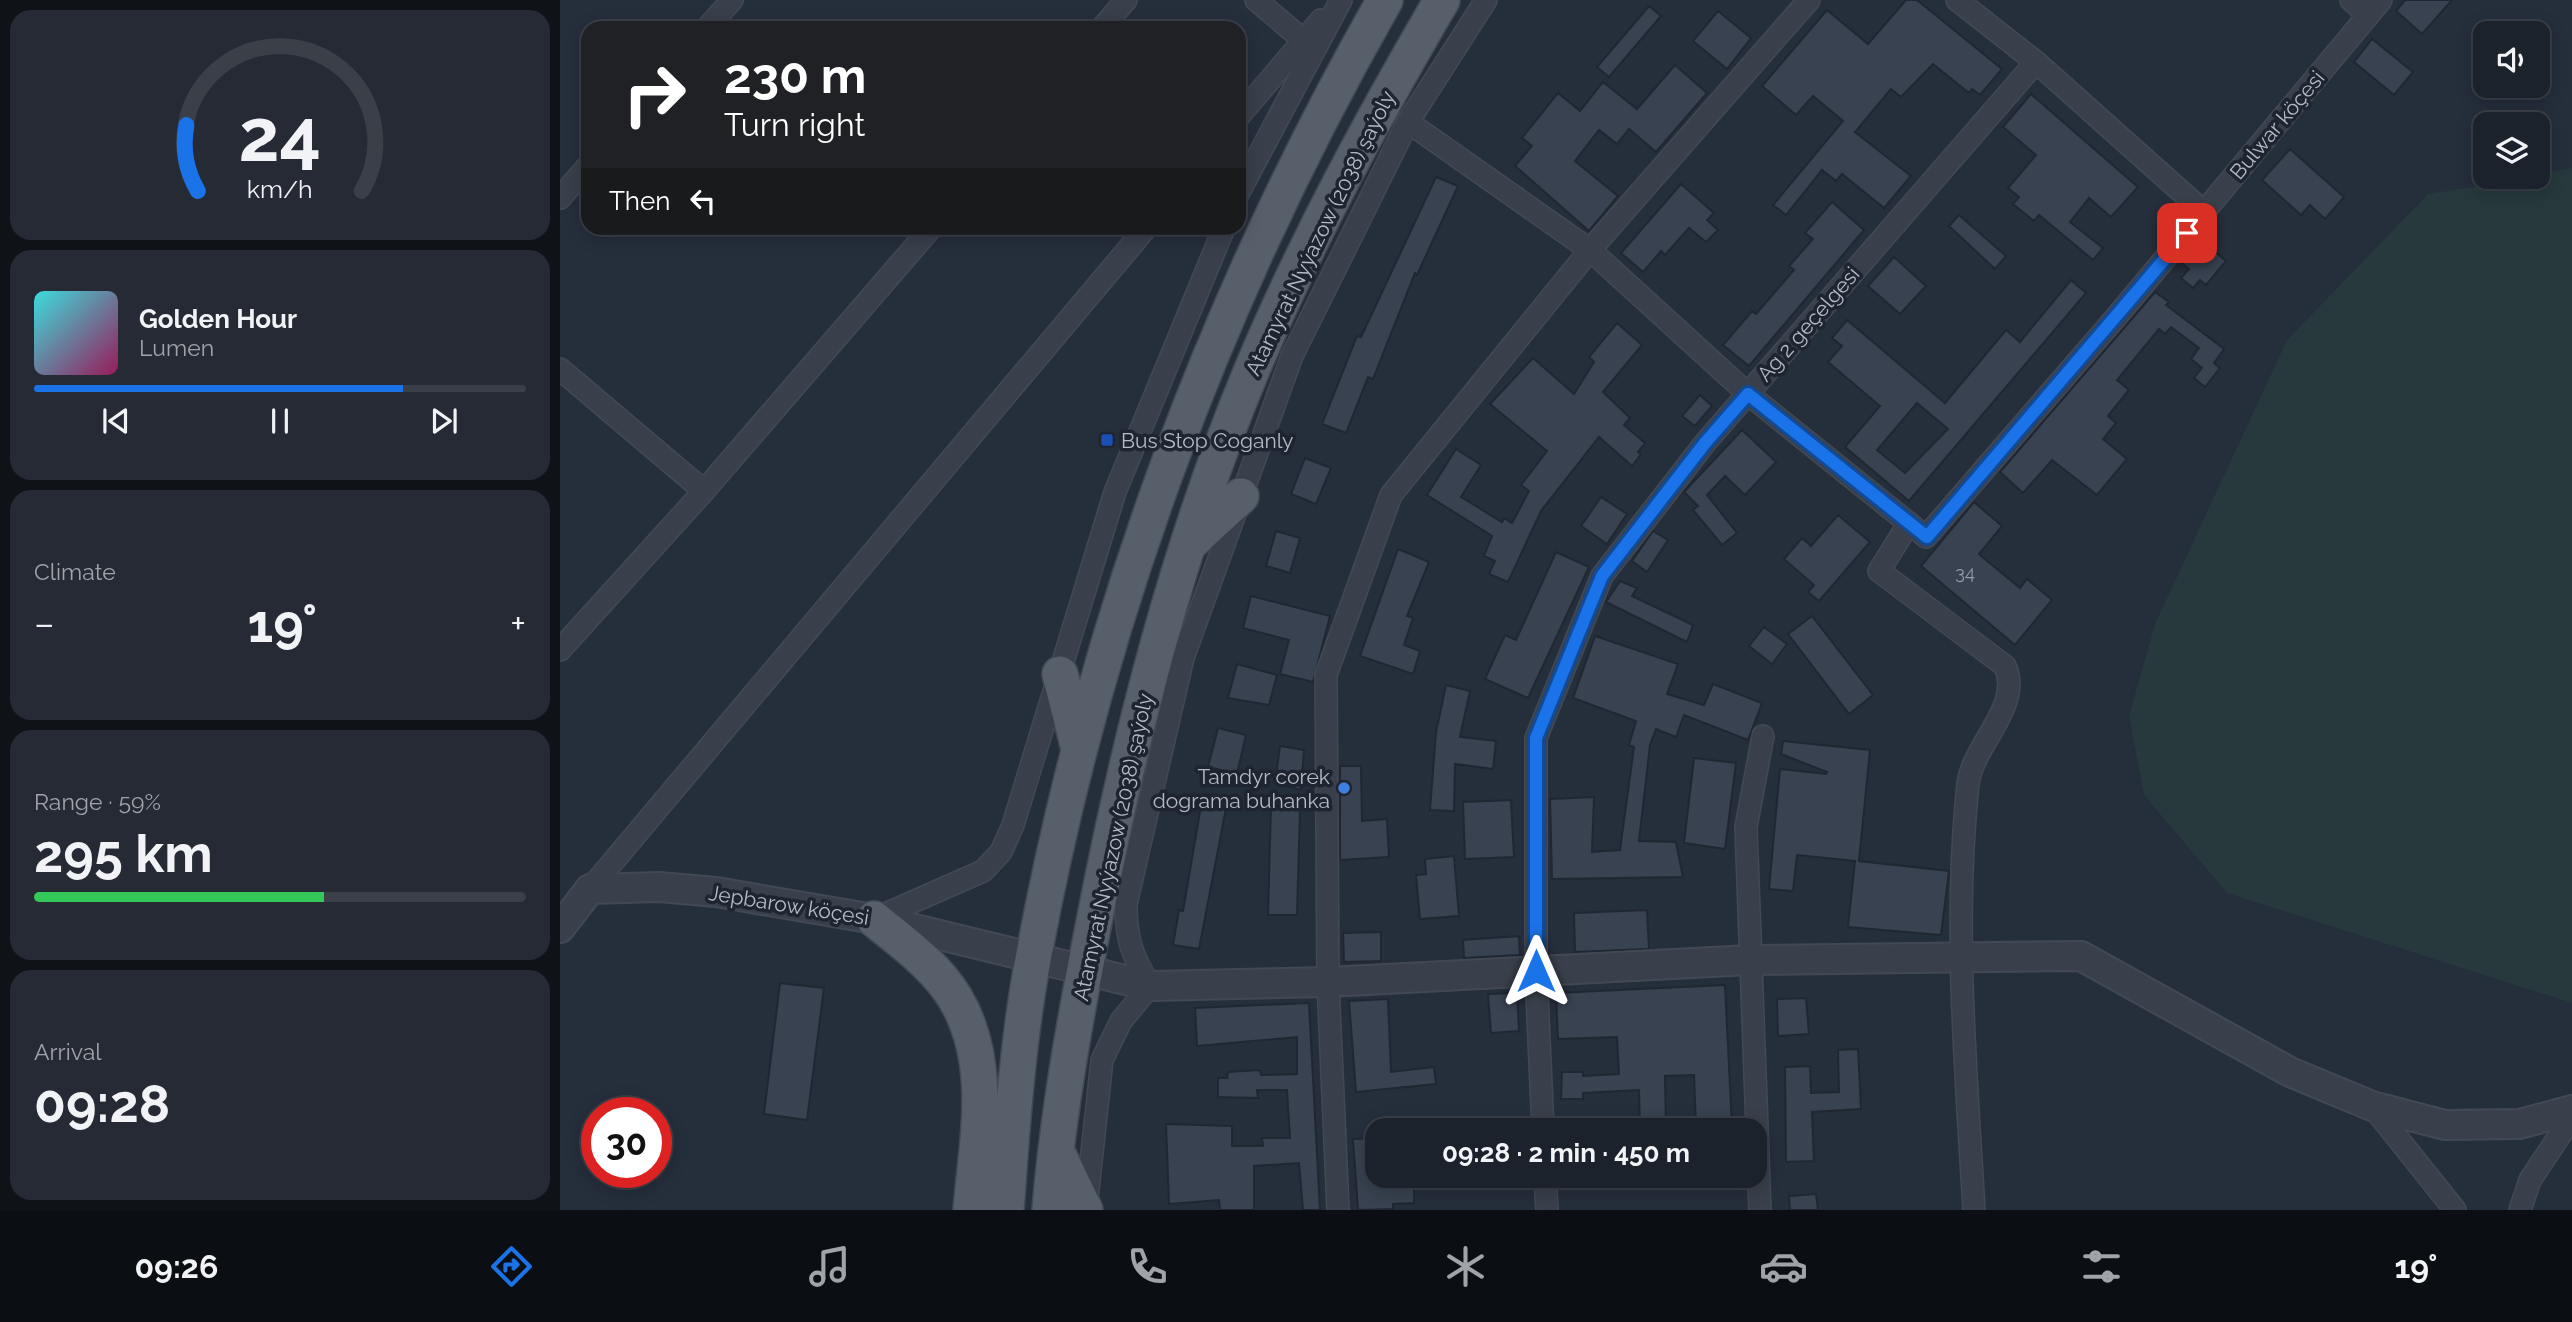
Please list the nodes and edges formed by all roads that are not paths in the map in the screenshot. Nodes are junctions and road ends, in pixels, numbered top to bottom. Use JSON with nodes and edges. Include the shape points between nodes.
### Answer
{"nodes":[{"id":1,"x":732,"y":0,"type":"edge"},
{"id":2,"x":1126,"y":0,"type":"edge"},
{"id":3,"x":1256,"y":0,"type":"edge"},
{"id":4,"x":1385,"y":0,"type":"edge"},
{"id":5,"x":1442,"y":0,"type":"edge"},
{"id":6,"x":1486,"y":0,"type":"edge"},
{"id":7,"x":1809,"y":0,"type":"edge"},
{"id":8,"x":1957,"y":0,"type":"edge"},
{"id":9,"x":2351,"y":0,"type":"edge"},
{"id":10,"x":1340,"y":1,"type":"edge"},
{"id":11,"x":2375,"y":8,"type":"edge"},
{"id":12,"x":713,"y":21,"type":"edge"},
{"id":13,"x":1108,"y":21,"type":"edge"},
{"id":14,"x":1303,"y":40,"type":"junction"},
{"id":15,"x":2036,"y":62,"type":"junction"},
{"id":16,"x":1246,"y":108,"type":"edge"},
{"id":17,"x":1408,"y":122,"type":"junction"},
{"id":18,"x":581,"y":174,"type":"edge"},
{"id":19,"x":1246,"y":179,"type":"edge"},
{"id":20,"x":560,"y":198,"type":"edge"},
{"id":21,"x":2204,"y":212,"type":"junction"},
{"id":22,"x":925,"y":235,"type":"edge"},
{"id":23,"x":1140,"y":235,"type":"edge"},
{"id":24,"x":1221,"y":235,"type":"edge"},
{"id":25,"x":1590,"y":250,"type":"junction"},
{"id":26,"x":560,"y":369,"type":"edge"},
{"id":27,"x":1748,"y":394,"type":"junction"},
{"id":28,"x":704,"y":491,"type":"junction"},
{"id":29,"x":1241,"y":496,"type":"junction"},
{"id":30,"x":1909,"y":523,"type":"junction"},
{"id":31,"x":1188,"y":544,"type":"junction"},
{"id":32,"x":560,"y":650,"type":"edge"},
{"id":33,"x":1060,"y":674,"type":"junction"},
{"id":34,"x":1763,"y":736,"type":"dead end"},
{"id":35,"x":1079,"y":751,"type":"junction"},
{"id":36,"x":590,"y":889,"type":"junction"},
{"id":37,"x":874,"y":919,"type":"junction"},
{"id":38,"x":560,"y":928,"type":"edge"},
{"id":39,"x":1959,"y":955,"type":"junction"},
{"id":40,"x":1033,"y":958,"type":"junction"},
{"id":41,"x":1750,"y":960,"type":"junction"},
{"id":42,"x":1085,"y":969,"type":"junction"},
{"id":43,"x":1536,"y":971,"type":"junction"},
{"id":44,"x":1328,"y":982,"type":"junction"},
{"id":45,"x":1150,"y":986,"type":"junction"},
{"id":46,"x":2372,"y":1106,"type":"junction"},
{"id":47,"x":2572,"y":1110,"type":"edge"},
{"id":48,"x":2572,"y":1117,"type":"edge"},
{"id":49,"x":1542,"y":1118,"type":"edge"},
{"id":50,"x":1012,"y":1138,"type":"junction"},
{"id":51,"x":1055,"y":1148,"type":"junction"},
{"id":52,"x":1546,"y":1188,"type":"edge"},
{"id":53,"x":972,"y":1210,"type":"edge"},
{"id":54,"x":1006,"y":1210,"type":"edge"},
{"id":55,"x":1050,"y":1210,"type":"edge"},
{"id":56,"x":1085,"y":1210,"type":"edge"},
{"id":57,"x":1338,"y":1210,"type":"edge"},
{"id":58,"x":1547,"y":1210,"type":"edge"},
{"id":59,"x":1760,"y":1210,"type":"edge"},
{"id":60,"x":1974,"y":1210,"type":"edge"},
{"id":61,"x":2455,"y":1210,"type":"edge"},
{"id":62,"x":2520,"y":1210,"type":"edge"}],
"edges":[{"from":1,"to":12,"type":"street"},
{"from":2,"to":13,"type":"street"},
{"from":3,"to":14,"type":"street"},
{"from":4,"to":35,"type":"main road","via":[[1312,134],[1212,347],[1132,565]]},
{"from":5,"to":31,"type":"main road","name":"Atamyrat Nyýazow (2038) şaýoly","via":[[1376,113],[1285,295],[1250,375]]},
{"from":6,"to":17,"type":"street"},
{"from":7,"to":25,"type":"street"},
{"from":8,"to":15,"type":"street"},
{"from":9,"to":11,"type":"street"},
{"from":10,"to":14,"type":"street"},
{"from":10,"to":19,"type":"street"},
{"from":11,"to":21,"type":"street","name":"Bulwar köçesi"},
{"from":14,"to":16,"type":"street"},
{"from":15,"to":21,"type":"street"},
{"from":15,"to":27,"type":"street","name":"Ag 2 geçelgesi"},
{"from":17,"to":25,"type":"street"},
{"from":17,"to":29,"type":"street","via":[[1292,356]]},
{"from":18,"to":20,"type":"street"},
{"from":21,"to":30,"type":"street","name":"Bulwar köçesi","via":[[1927,537]]},
{"from":22,"to":28,"type":"street"},
{"from":23,"to":36,"type":"street"},
{"from":24,"to":33,"type":"street","via":[[1115,492]]},
{"from":25,"to":27,"type":"street"},
{"from":25,"to":44,"type":"street","via":[[1391,495],[1325,676]]},
{"from":26,"to":28,"type":"street"},
{"from":27,"to":30,"type":"street"},
{"from":27,"to":43,"type":"street","name":"Ag 2 geçelgesi","via":[[1602,576],[1536,738]]},
{"from":28,"to":32,"type":"street"},
{"from":29,"to":31,"type":"main road"},
{"from":29,"to":45,"type":"street","via":[[1184,657],[1126,904],[1126,934]]},
{"from":30,"to":39,"type":"street","via":[[1879,571],[2004,666],[2010,678],[2008,694],[1969,780]]},
{"from":31,"to":42,"type":"main road","name":"Atamyrat Nyýazow (2038) şaýoly","via":[[1130,745]]},
{"from":33,"to":35,"type":"main road"},
{"from":33,"to":37,"type":"street","via":[[1001,852],[983,871]]},
{"from":34,"to":41,"type":"street","via":[[1746,827]]},
{"from":35,"to":40,"type":"main road"},
{"from":36,"to":37,"type":"street","name":"Jepbarow köçesi","via":[[659,887],[716,892]]},
{"from":36,"to":38,"type":"street"},
{"from":37,"to":40,"type":"street","name":"Jepbarow köçesi"},
{"from":37,"to":53,"type":"main road","via":[[937,975],[955,998],[970,1030],[981,1093]]},
{"from":39,"to":41,"type":"street","name":"Jepbarow köçesi"},
{"from":39,"to":46,"type":"street","name":"Jepbarow köçesi","via":[[2081,956],[2290,1072]]},
{"from":39,"to":60,"type":"street"},
{"from":40,"to":42,"type":"street","name":"Jepbarow köçesi"},
{"from":40,"to":50,"type":"main road"},
{"from":41,"to":43,"type":"street","name":"Jepbarow köçesi"},
{"from":41,"to":59,"type":"street"},
{"from":42,"to":45,"type":"street","name":"Jepbarow köçesi"},
{"from":42,"to":51,"type":"main road","name":"Atamyrat Nyýazow (2038) şaýoly"},
{"from":43,"to":44,"type":"street","name":"Jepbarow köçesi"},
{"from":43,"to":49,"type":"street","name":"Ag 2 geçelgesi"},
{"from":44,"to":45,"type":"street","name":"Jepbarow köçesi"},
{"from":44,"to":57,"type":"street"},
{"from":45,"to":56,"type":"street","via":[[1121,1021],[1102,1060]]},
{"from":46,"to":47,"type":"street","name":"Jepbarow köçesi","via":[[2445,1125],[2519,1124]]},
{"from":46,"to":61,"type":"street"},
{"from":48,"to":62,"type":"street","via":[[2530,1180]]},
{"from":50,"to":53,"type":"main road"},
{"from":50,"to":54,"type":"main road"},
{"from":51,"to":55,"type":"main road","name":"Atamyrat Nyýazow (2038) şaýoly"},
{"from":51,"to":56,"type":"main road"},
{"from":52,"to":58,"type":"street"}]}
